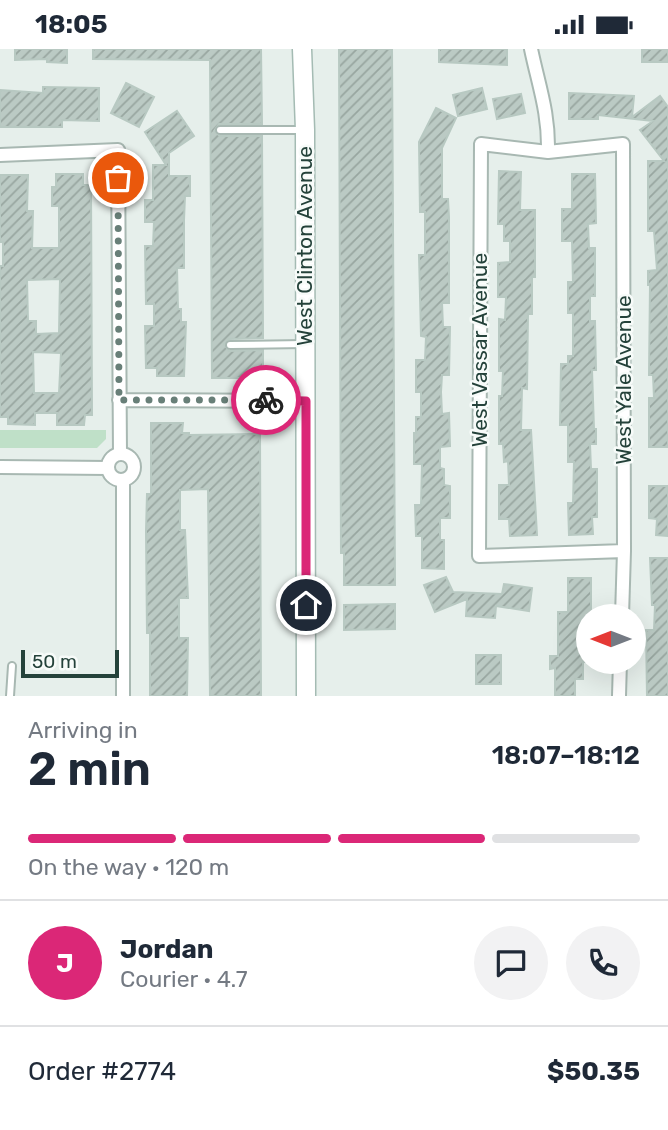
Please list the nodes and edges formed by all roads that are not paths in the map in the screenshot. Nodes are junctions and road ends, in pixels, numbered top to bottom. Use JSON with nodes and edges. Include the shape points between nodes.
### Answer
{"nodes":[{"id":1,"x":302,"y":49,"type":"edge"},
{"id":2,"x":531,"y":49,"type":"edge"},
{"id":3,"x":305,"y":129,"type":"junction"},
{"id":4,"x":220,"y":130,"type":"dead end"},
{"id":5,"x":548,"y":152,"type":"junction"},
{"id":6,"x":0,"y":155,"type":"edge"},
{"id":7,"x":305,"y":344,"type":"junction"},
{"id":8,"x":230,"y":345,"type":"dead end"},
{"id":9,"x":119,"y":400,"type":"junction"},
{"id":10,"x":306,"y":401,"type":"junction"},
{"id":11,"x":120,"y":454,"type":"junction"},
{"id":12,"x":0,"y":467,"type":"edge"},
{"id":13,"x":108,"y":468,"type":"junction"},
{"id":14,"x":123,"y":480,"type":"junction"},
{"id":15,"x":624,"y":551,"type":"junction"},
{"id":16,"x":622,"y":604,"type":"edge"},
{"id":17,"x":12,"y":666,"type":"dead end"},
{"id":18,"x":620,"y":674,"type":"edge"},
{"id":19,"x":10,"y":696,"type":"edge"},
{"id":20,"x":122,"y":696,"type":"edge"},
{"id":21,"x":306,"y":696,"type":"edge"},
{"id":22,"x":619,"y":696,"type":"edge"}],
"edges":[{"from":1,"to":3,"type":"main road","name":"West Clinton Avenue"},
{"from":2,"to":5,"type":"street","via":[[549,124]]},
{"from":3,"to":4,"type":"lane"},
{"from":3,"to":7,"type":"main road","name":"West Clinton Avenue"},
{"from":5,"to":15,"type":"street","name":"West Yale Avenue","via":[[624,144]]},
{"from":5,"to":15,"type":"street","name":"West Vassar Avenue","via":[[481,144],[479,556]]},
{"from":6,"to":9,"type":"street","via":[[118,150]]},
{"from":7,"to":8,"type":"lane"},
{"from":7,"to":10,"type":"main road","name":"West Clinton Avenue"},
{"from":9,"to":10,"type":"street"},
{"from":9,"to":11,"type":"street"},
{"from":10,"to":21,"type":"main road","name":"West Clinton Avenue"},
{"from":11,"to":13,"type":"street","via":[[112,457]]},
{"from":11,"to":14,"type":"street","via":[[128,456],[134,467]]},
{"from":12,"to":13,"type":"street"},
{"from":13,"to":14,"type":"street","via":[[112,476]]},
{"from":14,"to":20,"type":"street"},
{"from":15,"to":16,"type":"street","name":"West Yale Avenue"},
{"from":17,"to":19,"type":"lane"},
{"from":18,"to":22,"type":"street"}]}
